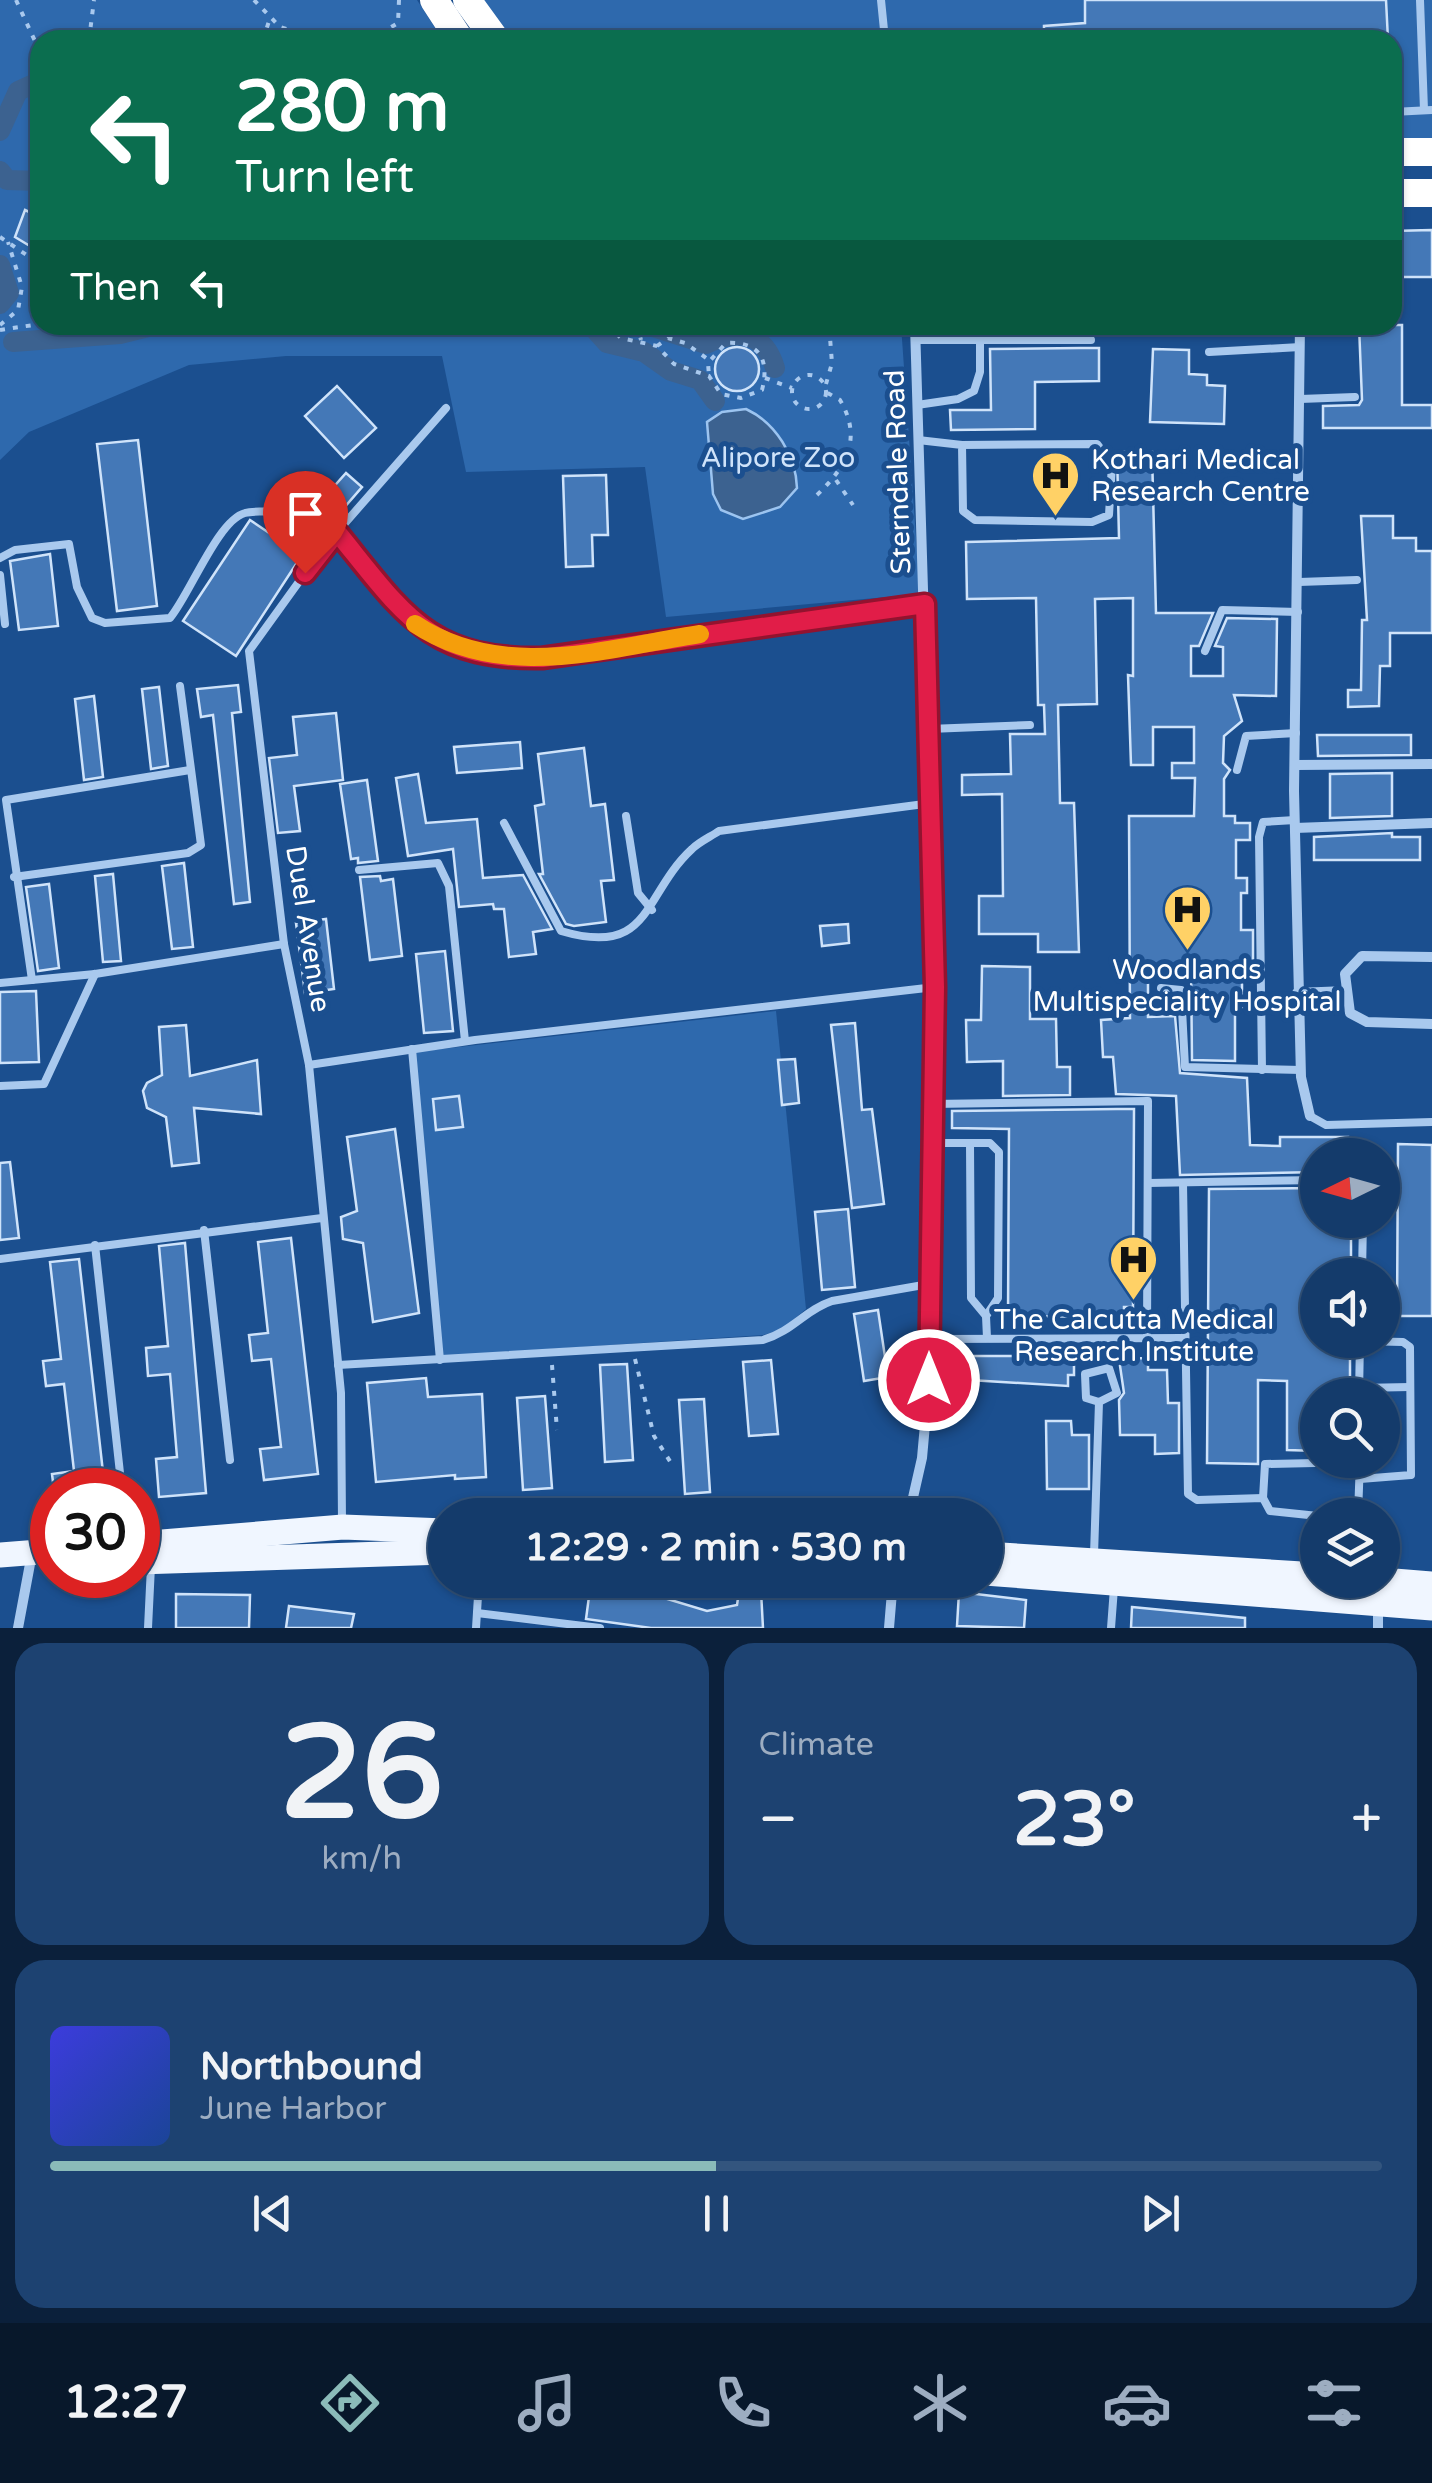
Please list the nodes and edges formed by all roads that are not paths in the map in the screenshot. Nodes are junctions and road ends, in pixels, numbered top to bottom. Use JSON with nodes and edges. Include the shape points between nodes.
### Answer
{"nodes":[{"id":1,"x":434,"y":0,"type":"edge"},
{"id":2,"x":466,"y":0,"type":"edge"},
{"id":3,"x":881,"y":0,"type":"edge"},
{"id":4,"x":1420,"y":0,"type":"edge"},
{"id":5,"x":454,"y":30,"type":"edge"},
{"id":6,"x":488,"y":30,"type":"edge"},
{"id":7,"x":885,"y":30,"type":"edge"},
{"id":8,"x":1428,"y":110,"type":"edge"},
{"id":9,"x":1402,"y":111,"type":"edge"},
{"id":10,"x":1402,"y":152,"type":"edge"},
{"id":11,"x":1432,"y":152,"type":"edge"},
{"id":12,"x":1402,"y":193,"type":"edge"},
{"id":13,"x":1432,"y":193,"type":"edge"},
{"id":14,"x":915,"y":335,"type":"edge"},
{"id":15,"x":1300,"y":335,"type":"edge"},
{"id":16,"x":916,"y":340,"type":"junction"},
{"id":17,"x":980,"y":340,"type":"junction"},
{"id":18,"x":1091,"y":340,"type":"dead end"},
{"id":19,"x":1300,"y":347,"type":"junction"},
{"id":20,"x":1208,"y":352,"type":"dead end"},
{"id":21,"x":1355,"y":397,"type":"dead end"},
{"id":22,"x":1300,"y":399,"type":"junction"},
{"id":23,"x":917,"y":405,"type":"junction"},
{"id":24,"x":446,"y":408,"type":"dead end"},
{"id":25,"x":918,"y":440,"type":"junction"},
{"id":26,"x":962,"y":445,"type":"junction"},
{"id":27,"x":337,"y":532,"type":"junction"},
{"id":28,"x":324,"y":547,"type":"junction"},
{"id":29,"x":0,"y":558,"type":"edge"},
{"id":30,"x":0,"y":575,"type":"edge"},
{"id":31,"x":1357,"y":580,"type":"dead end"},
{"id":32,"x":1299,"y":582,"type":"junction"},
{"id":33,"x":925,"y":604,"type":"junction"},
{"id":34,"x":1298,"y":612,"type":"junction"},
{"id":35,"x":5,"y":624,"type":"dead end"},
{"id":36,"x":1205,"y":651,"type":"dead end"},
{"id":37,"x":180,"y":686,"type":"dead end"},
{"id":38,"x":1030,"y":726,"type":"dead end"},
{"id":39,"x":929,"y":730,"type":"junction"},
{"id":40,"x":1296,"y":733,"type":"junction"},
{"id":41,"x":1432,"y":764,"type":"edge"},
{"id":42,"x":1295,"y":765,"type":"junction"},
{"id":43,"x":190,"y":770,"type":"junction"},
{"id":44,"x":1238,"y":770,"type":"dead end"},
{"id":45,"x":932,"y":803,"type":"junction"},
{"id":46,"x":626,"y":816,"type":"dead end"},
{"id":47,"x":504,"y":823,"type":"dead end"},
{"id":48,"x":1432,"y":823,"type":"edge"},
{"id":49,"x":1295,"y":824,"type":"junction"},
{"id":50,"x":359,"y":870,"type":"dead end"},
{"id":51,"x":14,"y":877,"type":"junction"},
{"id":52,"x":652,"y":910,"type":"junction"},
{"id":53,"x":284,"y":944,"type":"junction"},
{"id":54,"x":1432,"y":957,"type":"edge"},
{"id":55,"x":95,"y":974,"type":"junction"},
{"id":56,"x":32,"y":980,"type":"junction"},
{"id":57,"x":0,"y":983,"type":"edge"},
{"id":58,"x":935,"y":987,"type":"junction"},
{"id":59,"x":1160,"y":988,"type":"dead end"},
{"id":60,"x":1346,"y":991,"type":"junction"},
{"id":61,"x":1298,"y":992,"type":"junction"},
{"id":62,"x":1432,"y":1024,"type":"edge"},
{"id":63,"x":465,"y":1041,"type":"junction"},
{"id":64,"x":412,"y":1049,"type":"junction"},
{"id":65,"x":308,"y":1065,"type":"junction"},
{"id":66,"x":1262,"y":1070,"type":"junction"},
{"id":67,"x":1301,"y":1070,"type":"junction"},
{"id":68,"x":0,"y":1086,"type":"edge"},
{"id":69,"x":932,"y":1104,"type":"junction"},
{"id":70,"x":1310,"y":1116,"type":"joint"},
{"id":71,"x":1432,"y":1122,"type":"edge"},
{"id":72,"x":932,"y":1143,"type":"junction"},
{"id":73,"x":970,"y":1144,"type":"junction"},
{"id":74,"x":1300,"y":1180,"type":"edge"},
{"id":75,"x":1148,"y":1183,"type":"junction"},
{"id":76,"x":1183,"y":1183,"type":"junction"},
{"id":77,"x":322,"y":1218,"type":"junction"},
{"id":78,"x":204,"y":1230,"type":"junction"},
{"id":79,"x":95,"y":1245,"type":"junction"},
{"id":80,"x":0,"y":1259,"type":"edge"},
{"id":81,"x":928,"y":1284,"type":"junction"},
{"id":82,"x":986,"y":1316,"type":"junction"},
{"id":83,"x":1147,"y":1336,"type":"junction"},
{"id":84,"x":987,"y":1338,"type":"junction"},
{"id":85,"x":1184,"y":1338,"type":"junction"},
{"id":86,"x":929,"y":1339,"type":"junction"},
{"id":87,"x":1400,"y":1344,"type":"edge"},
{"id":88,"x":440,"y":1360,"type":"junction"},
{"id":89,"x":338,"y":1364,"type":"junction"},
{"id":90,"x":1410,"y":1387,"type":"junction"},
{"id":91,"x":1400,"y":1388,"type":"edge"},
{"id":92,"x":1099,"y":1402,"type":"junction"},
{"id":93,"x":230,"y":1460,"type":"dead end"},
{"id":94,"x":1300,"y":1463,"type":"edge"},
{"id":95,"x":119,"y":1468,"type":"edge"},
{"id":96,"x":1360,"y":1479,"type":"joint"},
{"id":97,"x":914,"y":1498,"type":"edge"},
{"id":98,"x":1264,"y":1498,"type":"junction"},
{"id":99,"x":1359,"y":1498,"type":"edge"},
{"id":100,"x":1300,"y":1515,"type":"edge"},
{"id":101,"x":342,"y":1526,"type":"junction"},
{"id":102,"x":428,"y":1530,"type":"edge"},
{"id":103,"x":160,"y":1552,"type":"edge"},
{"id":104,"x":428,"y":1552,"type":"edge"},
{"id":105,"x":30,"y":1553,"type":"edge"},
{"id":106,"x":160,"y":1555,"type":"edge"},
{"id":107,"x":1003,"y":1555,"type":"edge"},
{"id":108,"x":0,"y":1556,"type":"edge"},
{"id":109,"x":1094,"y":1561,"type":"junction"},
{"id":110,"x":30,"y":1565,"type":"edge"},
{"id":111,"x":0,"y":1566,"type":"edge"},
{"id":112,"x":1300,"y":1574,"type":"edge"},
{"id":113,"x":1003,"y":1575,"type":"edge"},
{"id":114,"x":1115,"y":1582,"type":"junction"},
{"id":115,"x":1432,"y":1584,"type":"edge"},
{"id":116,"x":1400,"y":1589,"type":"edge"},
{"id":117,"x":1300,"y":1591,"type":"edge"},
{"id":118,"x":30,"y":1595,"type":"edge"},
{"id":119,"x":146,"y":1598,"type":"edge"},
{"id":120,"x":478,"y":1598,"type":"edge"},
{"id":121,"x":892,"y":1598,"type":"edge"},
{"id":122,"x":1382,"y":1598,"type":"edge"},
{"id":123,"x":1432,"y":1608,"type":"edge"},
{"id":124,"x":477,"y":1613,"type":"junction"},
{"id":125,"x":18,"y":1628,"type":"edge"},
{"id":126,"x":148,"y":1628,"type":"edge"},
{"id":127,"x":476,"y":1628,"type":"edge"},
{"id":128,"x":600,"y":1628,"type":"edge"},
{"id":129,"x":889,"y":1628,"type":"edge"},
{"id":130,"x":1111,"y":1628,"type":"edge"}],
"edges":[{"from":1,"to":5,"type":"highway"},
{"from":2,"to":6,"type":"highway"},
{"from":3,"to":7,"type":"lane"},
{"from":4,"to":8,"type":"lane"},
{"from":8,"to":9,"type":"lane"},
{"from":10,"to":11,"type":"highway"},
{"from":12,"to":13,"type":"highway"},
{"from":14,"to":16,"type":"street","name":"Sterndale Road"},
{"from":15,"to":19,"type":"street"},
{"from":16,"to":17,"type":"lane"},
{"from":16,"to":23,"type":"street","name":"Sterndale Road"},
{"from":17,"to":18,"type":"lane"},
{"from":17,"to":23,"type":"lane","via":[[974,391]]},
{"from":19,"to":20,"type":"lane"},
{"from":19,"to":22,"type":"street"},
{"from":21,"to":22,"type":"lane"},
{"from":22,"to":32,"type":"street"},
{"from":23,"to":25,"type":"street","name":"Sterndale Road"},
{"from":24,"to":27,"type":"lane","name":"Duel Avenue"},
{"from":25,"to":26,"type":"lane"},
{"from":25,"to":33,"type":"street","name":"Sterndale Road"},
{"from":26,"to":26,"type":"lane","via":[[963,511],[975,520],[1092,522],[1109,516],[1112,464],[1096,444]]},
{"from":27,"to":28,"type":"lane","name":"Duel Avenue"},
{"from":27,"to":33,"type":"lane","via":[[407,618],[442,642],[512,659]]},
{"from":28,"to":29,"type":"lane","via":[[270,511],[242,513],[222,531],[170,618],[105,624],[92,618],[77,588],[69,544]]},
{"from":28,"to":53,"type":"lane","name":"Duel Avenue","via":[[249,651]]},
{"from":30,"to":35,"type":"lane"},
{"from":31,"to":32,"type":"lane"},
{"from":32,"to":34,"type":"street"},
{"from":33,"to":39,"type":"street","name":"Sterndale Road"},
{"from":34,"to":36,"type":"lane","via":[[1222,610]]},
{"from":34,"to":40,"type":"street"},
{"from":37,"to":43,"type":"lane"},
{"from":38,"to":39,"type":"lane"},
{"from":39,"to":45,"type":"street","name":"Sterndale Road"},
{"from":40,"to":42,"type":"street"},
{"from":40,"to":44,"type":"lane","via":[[1246,736]]},
{"from":41,"to":42,"type":"street"},
{"from":42,"to":49,"type":"street"},
{"from":43,"to":51,"type":"lane","via":[[6,800]]},
{"from":43,"to":51,"type":"lane","via":[[202,845],[188,853]]},
{"from":45,"to":52,"type":"lane","via":[[718,831],[691,849]]},
{"from":45,"to":58,"type":"street","name":"Sterndale Road"},
{"from":46,"to":52,"type":"lane","via":[[638,893]]},
{"from":47,"to":52,"type":"lane","via":[[561,931],[591,940],[630,931]]},
{"from":48,"to":49,"type":"street"},
{"from":49,"to":61,"type":"street"},
{"from":49,"to":66,"type":"lane","via":[[1263,822],[1259,836]]},
{"from":50,"to":63,"type":"lane","via":[[438,863],[449,886]]},
{"from":51,"to":56,"type":"lane"},
{"from":53,"to":55,"type":"lane"},
{"from":53,"to":65,"type":"lane","name":"Duel Avenue"},
{"from":54,"to":60,"type":"street","via":[[1362,956],[1344,974]]},
{"from":55,"to":56,"type":"lane"},
{"from":55,"to":68,"type":"lane","via":[[44,1084]]},
{"from":56,"to":57,"type":"lane"},
{"from":58,"to":63,"type":"lane"},
{"from":58,"to":69,"type":"street","name":"Sterndale Road"},
{"from":59,"to":66,"type":"lane","via":[[1182,990],[1185,1067]]},
{"from":60,"to":61,"type":"street"},
{"from":60,"to":62,"type":"street","via":[[1350,1013],[1367,1022]]},
{"from":61,"to":67,"type":"street"},
{"from":63,"to":64,"type":"lane"},
{"from":64,"to":65,"type":"lane"},
{"from":64,"to":88,"type":"lane"},
{"from":65,"to":77,"type":"lane","name":"Duel Avenue"},
{"from":66,"to":67,"type":"lane"},
{"from":67,"to":70,"type":"street"},
{"from":69,"to":72,"type":"street","name":"Sterndale Road"},
{"from":69,"to":75,"type":"lane","via":[[1146,1099]]},
{"from":70,"to":71,"type":"lane","via":[[1345,1126]]},
{"from":72,"to":73,"type":"lane"},
{"from":72,"to":81,"type":"street","name":"Sterndale Road"},
{"from":73,"to":82,"type":"lane","via":[[971,1298]]},
{"from":73,"to":82,"type":"lane","via":[[990,1144],[999,1152],[998,1298]]},
{"from":74,"to":76,"type":"lane"},
{"from":75,"to":76,"type":"lane"},
{"from":75,"to":83,"type":"lane"},
{"from":76,"to":85,"type":"lane"},
{"from":77,"to":78,"type":"lane"},
{"from":77,"to":89,"type":"lane","name":"Duel Avenue"},
{"from":78,"to":79,"type":"lane"},
{"from":78,"to":93,"type":"lane"},
{"from":79,"to":80,"type":"lane"},
{"from":79,"to":95,"type":"lane"},
{"from":81,"to":86,"type":"street","name":"Sterndale Road"},
{"from":81,"to":88,"type":"lane","via":[[832,1300],[787,1332],[763,1340]]},
{"from":82,"to":84,"type":"lane"},
{"from":83,"to":84,"type":"lane"},
{"from":83,"to":85,"type":"lane"},
{"from":84,"to":86,"type":"lane"},
{"from":85,"to":98,"type":"lane","via":[[1188,1494],[1197,1500]]},
{"from":86,"to":97,"type":"street","name":"Sterndale Road"},
{"from":87,"to":90,"type":"lane","via":[[1407,1344]]},
{"from":88,"to":89,"type":"lane"},
{"from":89,"to":101,"type":"lane","name":"Duel Avenue"},
{"from":90,"to":91,"type":"lane"},
{"from":90,"to":96,"type":"lane","via":[[1411,1475]]},
{"from":92,"to":92,"type":"lane","via":[[1117,1393],[1108,1368],[1085,1374],[1086,1398]]},
{"from":92,"to":109,"type":"lane"},
{"from":94,"to":98,"type":"lane","via":[[1265,1464]]},
{"from":96,"to":99,"type":"lane"},
{"from":98,"to":100,"type":"lane","via":[[1270,1511]]},
{"from":101,"to":102,"type":"main road"},
{"from":101,"to":103,"type":"main road"},
{"from":104,"to":106,"type":"main road"},
{"from":105,"to":108,"type":"main road"},
{"from":107,"to":109,"type":"main road"},
{"from":109,"to":112,"type":"main road"},
{"from":110,"to":111,"type":"main road"},
{"from":113,"to":114,"type":"main road"},
{"from":114,"to":117,"type":"main road"},
{"from":114,"to":130,"type":"lane"},
{"from":115,"to":116,"type":"main road"},
{"from":118,"to":125,"type":"street"},
{"from":119,"to":126,"type":"lane"},
{"from":120,"to":124,"type":"lane"},
{"from":121,"to":129,"type":"street"},
{"from":122,"to":123,"type":"main road"},
{"from":124,"to":127,"type":"lane"},
{"from":124,"to":128,"type":"lane"}]}
